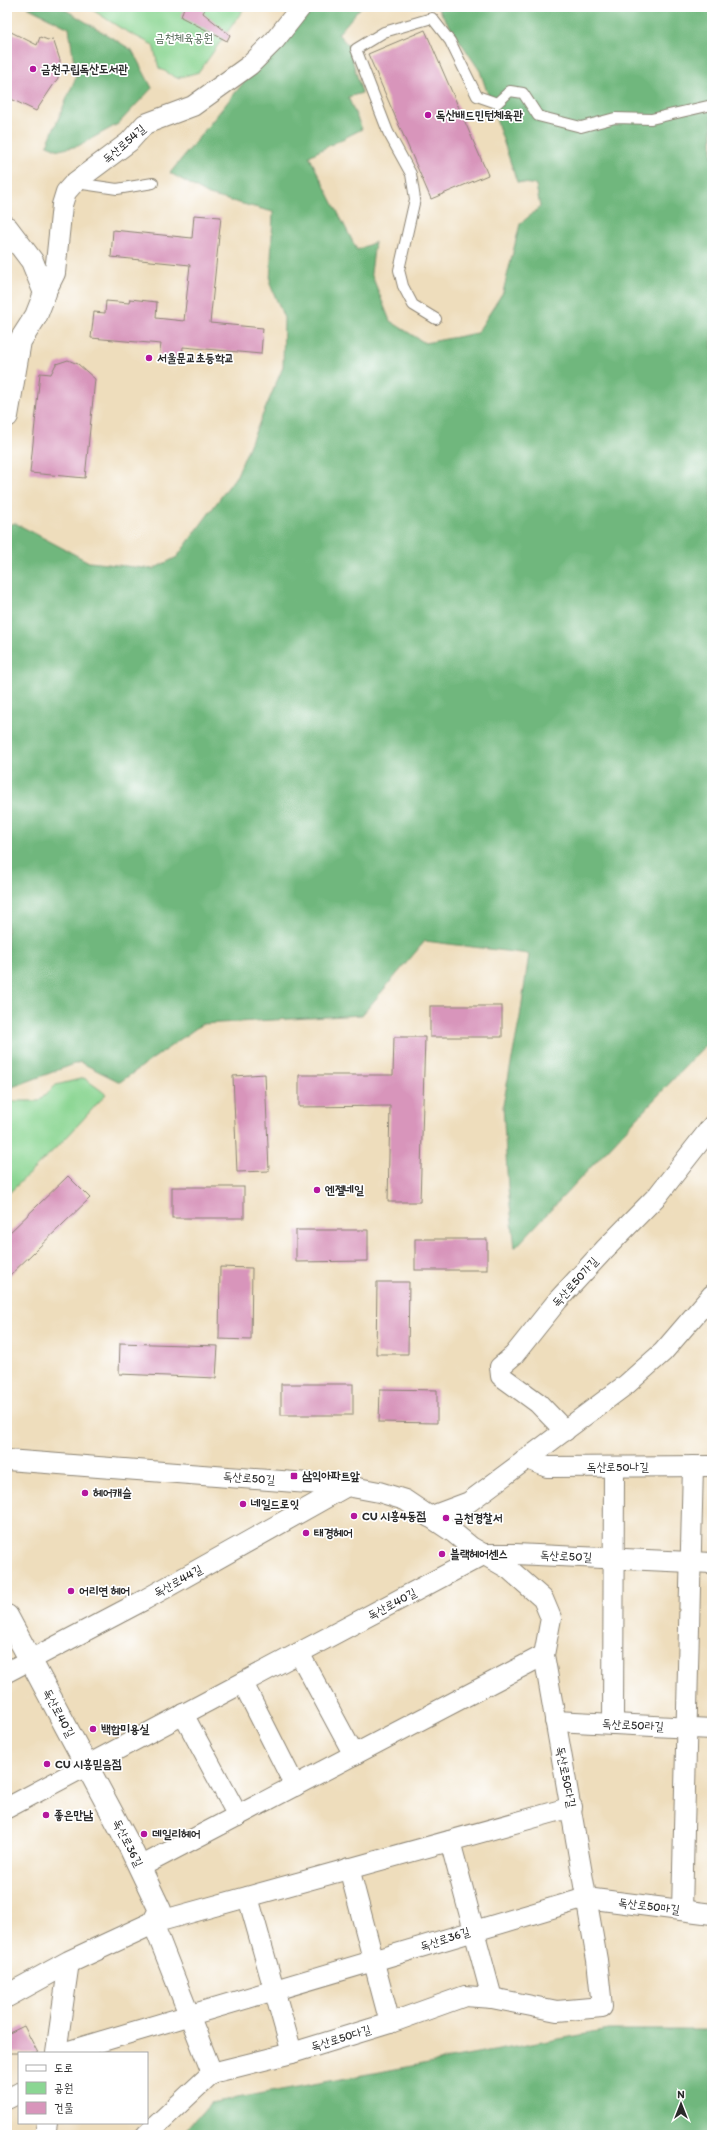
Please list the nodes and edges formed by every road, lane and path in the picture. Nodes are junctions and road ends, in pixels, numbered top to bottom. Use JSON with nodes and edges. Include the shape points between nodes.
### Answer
{"nodes":[{"id":1,"x":301,"y":7,"type":"edge"},
{"id":2,"x":712,"y":105,"type":"edge"},
{"id":3,"x":74,"y":183,"type":"junction"},
{"id":4,"x":153,"y":183,"type":"dead end"},
{"id":5,"x":7,"y":228,"type":"edge"},
{"id":6,"x":45,"y":293,"type":"junction"},
{"id":7,"x":436,"y":319,"type":"dead end"},
{"id":8,"x":14,"y":340,"type":"edge"},
{"id":9,"x":7,"y":416,"type":"edge"},
{"id":10,"x":712,"y":1126,"type":"edge"},
{"id":11,"x":712,"y":1295,"type":"edge"},
{"id":12,"x":565,"y":1431,"type":"junction"},
{"id":13,"x":526,"y":1458,"type":"junction"},
{"id":14,"x":7,"y":1460,"type":"edge"},
{"id":15,"x":703,"y":1466,"type":"edge"},
{"id":16,"x":614,"y":1467,"type":"junction"},
{"id":17,"x":347,"y":1486,"type":"junction"},
{"id":18,"x":429,"y":1517,"type":"junction"},
{"id":19,"x":485,"y":1554,"type":"junction"},
{"id":20,"x":613,"y":1559,"type":"junction"},
{"id":21,"x":691,"y":1562,"type":"junction"},
{"id":22,"x":712,"y":1563,"type":"edge"},
{"id":23,"x":7,"y":1616,"type":"edge"},
{"id":24,"x":299,"y":1653,"type":"junction"},
{"id":25,"x":544,"y":1655,"type":"junction"},
{"id":26,"x":31,"y":1660,"type":"junction"},
{"id":27,"x":7,"y":1672,"type":"edge"},
{"id":28,"x":243,"y":1683,"type":"junction"},
{"id":29,"x":183,"y":1714,"type":"junction"},
{"id":30,"x":555,"y":1721,"type":"junction"},
{"id":31,"x":612,"y":1724,"type":"junction"},
{"id":32,"x":687,"y":1727,"type":"junction"},
{"id":33,"x":712,"y":1729,"type":"edge"},
{"id":34,"x":354,"y":1755,"type":"junction"},
{"id":35,"x":88,"y":1765,"type":"junction"},
{"id":36,"x":295,"y":1786,"type":"junction"},
{"id":37,"x":572,"y":1807,"type":"junction"},
{"id":38,"x":7,"y":1808,"type":"edge"},
{"id":39,"x":238,"y":1816,"type":"junction"},
{"id":40,"x":450,"y":1841,"type":"junction"},
{"id":41,"x":140,"y":1867,"type":"junction"},
{"id":42,"x":349,"y":1868,"type":"junction"},
{"id":43,"x":248,"y":1896,"type":"junction"},
{"id":44,"x":586,"y":1898,"type":"junction"},
{"id":45,"x":682,"y":1910,"type":"junction"},
{"id":46,"x":712,"y":1914,"type":"edge"},
{"id":47,"x":153,"y":1923,"type":"junction"},
{"id":48,"x":475,"y":1931,"type":"junction"},
{"id":49,"x":373,"y":1961,"type":"junction"},
{"id":50,"x":69,"y":1962,"type":"junction"},
{"id":51,"x":275,"y":1990,"type":"junction"},
{"id":52,"x":7,"y":1996,"type":"edge"},
{"id":53,"x":492,"y":1998,"type":"junction"},
{"id":54,"x":188,"y":2016,"type":"junction"},
{"id":55,"x":390,"y":2023,"type":"junction"},
{"id":56,"x":56,"y":2052,"type":"edge"},
{"id":57,"x":65,"y":2052,"type":"edge"},
{"id":58,"x":292,"y":2053,"type":"junction"},
{"id":59,"x":212,"y":2073,"type":"junction"},
{"id":60,"x":18,"y":2094,"type":"edge"},
{"id":61,"x":7,"y":2099,"type":"edge"},
{"id":62,"x":47,"y":2124,"type":"edge"},
{"id":63,"x":45,"y":2135,"type":"edge"},
{"id":64,"x":146,"y":2135,"type":"edge"}],
"edges":[{"from":1,"to":3,"type":"street","name":"독산로54길","via":[[275,40],[250,65],[193,106],[145,124],[129,142]]},
{"from":2,"to":7,"type":"lane","via":[[651,120],[615,118],[581,127],[538,116],[522,93],[510,91],[497,102],[477,96],[450,41],[432,18],[384,32],[356,49],[388,132],[411,174],[415,199],[399,270],[403,286],[413,305]]},
{"from":3,"to":4,"type":"lane","via":[[117,189]]},
{"from":3,"to":6,"type":"street","name":"독산로54길","via":[[66,192],[62,205],[55,273]]},
{"from":5,"to":6,"type":"street","via":[[32,261]]},
{"from":6,"to":8,"type":"street","name":"독산로54길","via":[[36,316]]},
{"from":8,"to":9,"type":"street","name":"독산로54길"},
{"from":10,"to":12,"type":"street","name":"독산로50가길","via":[[658,1195],[558,1300],[514,1355],[500,1367],[501,1376],[538,1403]]},
{"from":11,"to":12,"type":"street","via":[[663,1352],[627,1384]]},
{"from":12,"to":13,"type":"street"},
{"from":13,"to":16,"type":"street","name":"독산로50나길","via":[[547,1467]]},
{"from":13,"to":18,"type":"street","via":[[469,1502]]},
{"from":14,"to":17,"type":"street","name":"독산로50길"},
{"from":15,"to":16,"type":"street","name":"독산로50나길"},
{"from":15,"to":21,"type":"street"},
{"from":16,"to":20,"type":"street"},
{"from":17,"to":18,"type":"street","name":"독산로50길","via":[[405,1500]]},
{"from":17,"to":26,"type":"street","name":"독산로44길"},
{"from":18,"to":19,"type":"street","name":"독산로50길","via":[[471,1548]]},
{"from":19,"to":20,"type":"street","name":"독산로50길"},
{"from":19,"to":24,"type":"street","name":"독산로40길"},
{"from":19,"to":25,"type":"street","name":"독산로50다길","via":[[509,1569],[543,1599],[551,1618]]},
{"from":20,"to":21,"type":"street","name":"독산로50길"},
{"from":20,"to":31,"type":"street"},
{"from":21,"to":22,"type":"street","name":"독산로50길"},
{"from":21,"to":32,"type":"street"},
{"from":23,"to":26,"type":"street"},
{"from":24,"to":28,"type":"street","name":"독산로40길"},
{"from":24,"to":34,"type":"street"},
{"from":25,"to":30,"type":"street","name":"독산로50다길"},
{"from":25,"to":34,"type":"street"},
{"from":26,"to":27,"type":"street","name":"독산로44길"},
{"from":26,"to":35,"type":"street","name":"독산로40길"},
{"from":28,"to":29,"type":"street","name":"독산로40길"},
{"from":28,"to":36,"type":"street"},
{"from":29,"to":35,"type":"street","name":"독산로40길"},
{"from":29,"to":39,"type":"street"},
{"from":30,"to":31,"type":"street","name":"독산로50라길"},
{"from":30,"to":37,"type":"street","name":"독산로50다길"},
{"from":31,"to":32,"type":"street","name":"독산로50라길"},
{"from":32,"to":33,"type":"street","name":"독산로50라길"},
{"from":32,"to":45,"type":"street"},
{"from":34,"to":36,"type":"street"},
{"from":35,"to":38,"type":"street","name":"독산로40길"},
{"from":35,"to":41,"type":"street","name":"독산로36길"},
{"from":36,"to":39,"type":"street"},
{"from":37,"to":40,"type":"street"},
{"from":37,"to":44,"type":"street","name":"독산로50다길"},
{"from":39,"to":41,"type":"street"},
{"from":40,"to":42,"type":"street"},
{"from":40,"to":48,"type":"street","name":"독산로36길"},
{"from":41,"to":47,"type":"street","name":"독산로36길","via":[[160,1910]]},
{"from":42,"to":43,"type":"street"},
{"from":42,"to":49,"type":"street"},
{"from":43,"to":47,"type":"street"},
{"from":43,"to":51,"type":"street"},
{"from":44,"to":45,"type":"street","name":"독산로50마길"},
{"from":44,"to":48,"type":"street"},
{"from":44,"to":53,"type":"street","name":"독산로50다길","via":[[602,2008],[557,2011]]},
{"from":45,"to":46,"type":"street","name":"독산로50마길"},
{"from":47,"to":50,"type":"street"},
{"from":47,"to":54,"type":"street"},
{"from":48,"to":49,"type":"street","name":"독산로36길"},
{"from":48,"to":53,"type":"street"},
{"from":49,"to":51,"type":"street","name":"독산로36길"},
{"from":49,"to":55,"type":"street"},
{"from":50,"to":52,"type":"street"},
{"from":50,"to":56,"type":"street"},
{"from":51,"to":54,"type":"street","name":"독산로36길"},
{"from":51,"to":58,"type":"street"},
{"from":53,"to":55,"type":"street","name":"독산로50다길","via":[[465,1996]]},
{"from":54,"to":57,"type":"street","name":"독산로36길"},
{"from":54,"to":59,"type":"street"},
{"from":55,"to":58,"type":"street","name":"독산로50다길"},
{"from":58,"to":59,"type":"street","name":"독산로50다길"},
{"from":59,"to":64,"type":"street","name":"독산로50다길"},
{"from":60,"to":61,"type":"street"},
{"from":62,"to":63,"type":"street"}]}
